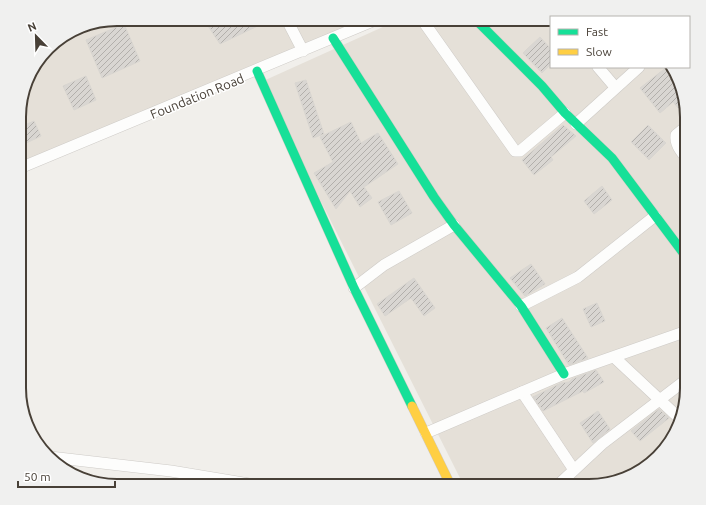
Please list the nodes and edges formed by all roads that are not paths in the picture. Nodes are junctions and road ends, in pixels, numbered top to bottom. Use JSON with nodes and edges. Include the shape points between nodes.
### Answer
{"nodes":[{"id":1,"x":290,"y":26,"type":"edge"},
{"id":2,"x":361,"y":26,"type":"edge"},
{"id":3,"x":427,"y":26,"type":"edge"},
{"id":4,"x":482,"y":26,"type":"edge"},
{"id":5,"x":333,"y":38,"type":"junction"},
{"id":6,"x":303,"y":51,"type":"junction"},
{"id":7,"x":599,"y":68,"type":"edge"},
{"id":8,"x":637,"y":68,"type":"edge"},
{"id":9,"x":257,"y":71,"type":"junction"},
{"id":10,"x":615,"y":87,"type":"junction"},
{"id":11,"x":565,"y":113,"type":"junction"},
{"id":12,"x":576,"y":124,"type":"junction"},
{"id":13,"x":680,"y":132,"type":"edge"},
{"id":14,"x":680,"y":149,"type":"edge"},
{"id":15,"x":26,"y":166,"type":"edge"},
{"id":16,"x":655,"y":216,"type":"junction"},
{"id":17,"x":454,"y":225,"type":"junction"},
{"id":18,"x":680,"y":249,"type":"edge"},
{"id":19,"x":354,"y":288,"type":"junction"},
{"id":20,"x":522,"y":306,"type":"junction"},
{"id":21,"x":680,"y":334,"type":"edge"},
{"id":22,"x":615,"y":358,"type":"junction"},
{"id":23,"x":564,"y":374,"type":"junction"},
{"id":24,"x":680,"y":384,"type":"edge"},
{"id":25,"x":522,"y":392,"type":"junction"},
{"id":26,"x":660,"y":400,"type":"junction"},
{"id":27,"x":676,"y":415,"type":"edge"},
{"id":28,"x":426,"y":433,"type":"junction"},
{"id":29,"x":58,"y":458,"type":"edge"},
{"id":30,"x":574,"y":470,"type":"junction"},
{"id":31,"x":220,"y":479,"type":"edge"},
{"id":32,"x":448,"y":479,"type":"edge"},
{"id":33,"x":564,"y":479,"type":"edge"}],
"edges":[{"from":1,"to":6,"type":"street"},
{"from":2,"to":5,"type":"street","name":"Foundation Road"},
{"from":3,"to":11,"type":"street","via":[[515,151],[520,151]]},
{"from":4,"to":11,"type":"street"},
{"from":5,"to":6,"type":"street","name":"Foundation Road"},
{"from":5,"to":17,"type":"street"},
{"from":6,"to":9,"type":"street","name":"Foundation Road"},
{"from":7,"to":10,"type":"street"},
{"from":8,"to":10,"type":"street"},
{"from":9,"to":15,"type":"street","name":"Foundation Road"},
{"from":9,"to":19,"type":"street"},
{"from":10,"to":12,"type":"street"},
{"from":11,"to":12,"type":"street"},
{"from":12,"to":16,"type":"street","via":[[612,158]]},
{"from":13,"to":14,"type":"street","via":[[676,135]]},
{"from":16,"to":18,"type":"street"},
{"from":16,"to":20,"type":"street","via":[[578,276]]},
{"from":17,"to":19,"type":"street","via":[[384,265]]},
{"from":17,"to":20,"type":"street"},
{"from":19,"to":28,"type":"street"},
{"from":20,"to":23,"type":"street"},
{"from":21,"to":22,"type":"street"},
{"from":22,"to":23,"type":"street"},
{"from":22,"to":26,"type":"street"},
{"from":23,"to":25,"type":"street"},
{"from":24,"to":26,"type":"street"},
{"from":25,"to":28,"type":"street"},
{"from":25,"to":30,"type":"street"},
{"from":26,"to":27,"type":"street"},
{"from":26,"to":30,"type":"street","via":[[602,444]]},
{"from":28,"to":32,"type":"street"},
{"from":29,"to":31,"type":"street"},
{"from":30,"to":33,"type":"street"}]}
